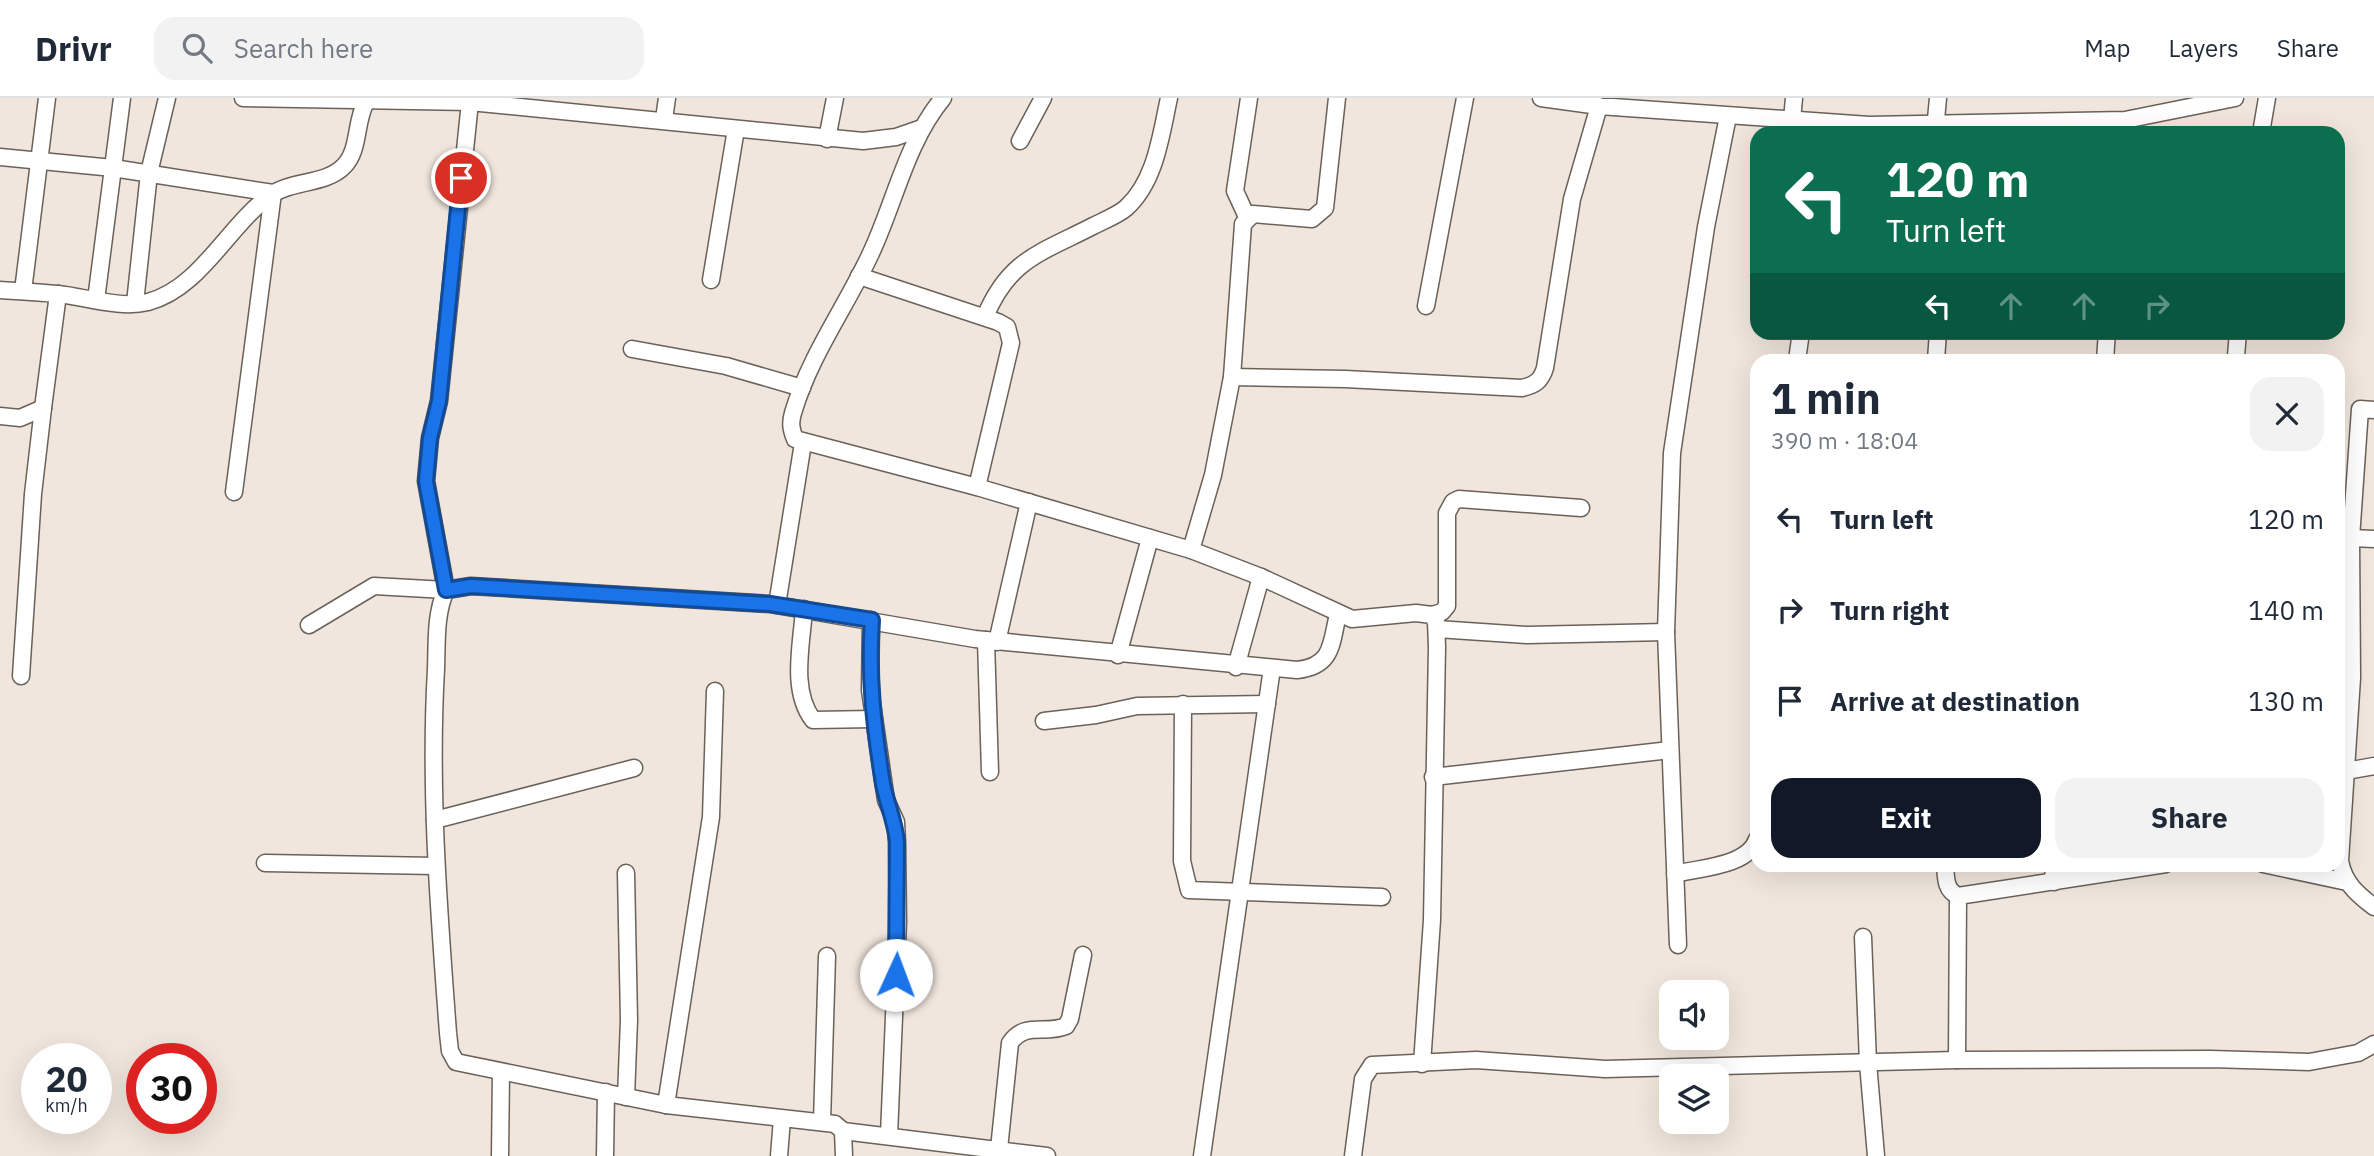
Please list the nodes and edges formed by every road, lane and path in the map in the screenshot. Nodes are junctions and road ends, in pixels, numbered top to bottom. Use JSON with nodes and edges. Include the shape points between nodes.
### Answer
{"nodes":[{"id":1,"x":47,"y":98,"type":"edge"},
{"id":2,"x":122,"y":98,"type":"edge"},
{"id":3,"x":167,"y":98,"type":"edge"},
{"id":4,"x":243,"y":98,"type":"edge"},
{"id":5,"x":667,"y":98,"type":"edge"},
{"id":6,"x":835,"y":98,"type":"edge"},
{"id":7,"x":943,"y":98,"type":"edge"},
{"id":8,"x":1043,"y":98,"type":"edge"},
{"id":9,"x":1168,"y":98,"type":"edge"},
{"id":10,"x":1249,"y":98,"type":"edge"},
{"id":11,"x":1337,"y":98,"type":"edge"},
{"id":12,"x":1465,"y":98,"type":"edge"},
{"id":13,"x":1541,"y":98,"type":"edge"},
{"id":14,"x":1794,"y":98,"type":"edge"},
{"id":15,"x":1938,"y":98,"type":"edge"},
{"id":16,"x":2235,"y":98,"type":"edge"},
{"id":17,"x":2267,"y":98,"type":"edge"},
{"id":18,"x":289,"y":99,"type":"edge"},
{"id":19,"x":344,"y":100,"type":"edge"},
{"id":20,"x":366,"y":102,"type":"junction"},
{"id":21,"x":470,"y":102,"type":"junction"},
{"id":22,"x":537,"y":103,"type":"edge"},
{"id":23,"x":2185,"y":103,"type":"edge"},
{"id":24,"x":1599,"y":106,"type":"junction"},
{"id":25,"x":1728,"y":116,"type":"junction"},
{"id":26,"x":664,"y":119,"type":"junction"},
{"id":27,"x":1782,"y":124,"type":"edge"},
{"id":28,"x":1891,"y":126,"type":"edge"},
{"id":29,"x":1935,"y":126,"type":"edge"},
{"id":30,"x":2127,"y":126,"type":"edge"},
{"id":31,"x":2262,"y":126,"type":"edge"},
{"id":32,"x":922,"y":128,"type":"junction"},
{"id":33,"x":736,"y":129,"type":"junction"},
{"id":34,"x":827,"y":139,"type":"junction"},
{"id":35,"x":1020,"y":141,"type":"dead end"},
{"id":36,"x":0,"y":157,"type":"edge"},
{"id":37,"x":40,"y":160,"type":"junction"},
{"id":38,"x":113,"y":168,"type":"junction"},
{"id":39,"x":149,"y":173,"type":"junction"},
{"id":40,"x":273,"y":193,"type":"junction"},
{"id":41,"x":1247,"y":217,"type":"junction"},
{"id":42,"x":859,"y":276,"type":"junction"},
{"id":43,"x":710,"y":280,"type":"dead end"},
{"id":44,"x":0,"y":290,"type":"edge"},
{"id":45,"x":23,"y":291,"type":"junction"},
{"id":46,"x":58,"y":294,"type":"junction"},
{"id":47,"x":96,"y":300,"type":"junction"},
{"id":48,"x":135,"y":303,"type":"junction"},
{"id":49,"x":1426,"y":306,"type":"dead end"},
{"id":50,"x":985,"y":317,"type":"junction"},
{"id":51,"x":632,"y":349,"type":"dead end"},
{"id":52,"x":1231,"y":377,"type":"junction"},
{"id":53,"x":802,"y":388,"type":"junction"},
{"id":54,"x":43,"y":408,"type":"junction"},
{"id":55,"x":2374,"y":410,"type":"edge"},
{"id":56,"x":0,"y":416,"type":"edge"},
{"id":57,"x":803,"y":443,"type":"junction"},
{"id":58,"x":977,"y":487,"type":"junction"},
{"id":59,"x":234,"y":492,"type":"dead end"},
{"id":60,"x":1029,"y":502,"type":"junction"},
{"id":61,"x":1581,"y":508,"type":"dead end"},
{"id":62,"x":1150,"y":538,"type":"junction"},
{"id":63,"x":2351,"y":538,"type":"junction"},
{"id":64,"x":2374,"y":539,"type":"edge"},
{"id":65,"x":1191,"y":550,"type":"junction"},
{"id":66,"x":1261,"y":577,"type":"junction"},
{"id":67,"x":446,"y":590,"type":"junction"},
{"id":68,"x":778,"y":605,"type":"junction"},
{"id":69,"x":804,"y":608,"type":"junction"},
{"id":70,"x":1338,"y":614,"type":"junction"},
{"id":71,"x":872,"y":620,"type":"junction"},
{"id":72,"x":1434,"y":622,"type":"junction"},
{"id":73,"x":309,"y":625,"type":"dead end"},
{"id":74,"x":1666,"y":632,"type":"junction"},
{"id":75,"x":991,"y":641,"type":"junction"},
{"id":76,"x":1118,"y":655,"type":"junction"},
{"id":77,"x":1236,"y":667,"type":"junction"},
{"id":78,"x":1272,"y":668,"type":"junction"},
{"id":79,"x":21,"y":676,"type":"dead end"},
{"id":80,"x":715,"y":691,"type":"dead end"},
{"id":81,"x":1184,"y":704,"type":"junction"},
{"id":82,"x":1267,"y":704,"type":"junction"},
{"id":83,"x":874,"y":719,"type":"junction"},
{"id":84,"x":1044,"y":721,"type":"dead end"},
{"id":85,"x":1670,"y":750,"type":"junction"},
{"id":86,"x":2374,"y":766,"type":"edge"},
{"id":87,"x":634,"y":768,"type":"dead end"},
{"id":88,"x":2346,"y":771,"type":"junction"},
{"id":89,"x":990,"y":772,"type":"dead end"},
{"id":90,"x":1433,"y":778,"type":"junction"},
{"id":91,"x":2345,"y":786,"type":"edge"},
{"id":92,"x":435,"y":820,"type":"junction"},
{"id":93,"x":1750,"y":851,"type":"edge"},
{"id":94,"x":265,"y":863,"type":"dead end"},
{"id":95,"x":436,"y":866,"type":"junction"},
{"id":96,"x":1945,"y":872,"type":"edge"},
{"id":97,"x":2053,"y":872,"type":"edge"},
{"id":98,"x":2115,"y":872,"type":"edge"},
{"id":99,"x":2298,"y":872,"type":"edge"},
{"id":100,"x":2342,"y":872,"type":"edge"},
{"id":101,"x":626,"y":873,"type":"dead end"},
{"id":102,"x":1675,"y":874,"type":"junction"},
{"id":103,"x":2054,"y":882,"type":"junction"},
{"id":104,"x":2347,"y":883,"type":"junction"},
{"id":105,"x":1240,"y":893,"type":"junction"},
{"id":106,"x":1958,"y":896,"type":"junction"},
{"id":107,"x":1382,"y":897,"type":"dead end"},
{"id":108,"x":2374,"y":907,"type":"edge"},
{"id":109,"x":1863,"y":937,"type":"dead end"},
{"id":110,"x":1678,"y":945,"type":"dead end"},
{"id":111,"x":1083,"y":955,"type":"dead end"},
{"id":112,"x":827,"y":956,"type":"dead end"},
{"id":113,"x":2374,"y":1044,"type":"edge"},
{"id":114,"x":1957,"y":1060,"type":"junction"},
{"id":115,"x":1868,"y":1063,"type":"junction"},
{"id":116,"x":1422,"y":1064,"type":"junction"},
{"id":117,"x":501,"y":1072,"type":"junction"},
{"id":118,"x":606,"y":1092,"type":"junction"},
{"id":119,"x":626,"y":1097,"type":"junction"},
{"id":120,"x":666,"y":1105,"type":"junction"},
{"id":121,"x":782,"y":1119,"type":"junction"},
{"id":122,"x":822,"y":1122,"type":"junction"},
{"id":123,"x":843,"y":1131,"type":"junction"},
{"id":124,"x":889,"y":1135,"type":"junction"},
{"id":125,"x":999,"y":1149,"type":"junction"},
{"id":126,"x":500,"y":1156,"type":"edge"},
{"id":127,"x":605,"y":1156,"type":"edge"},
{"id":128,"x":779,"y":1156,"type":"edge"},
{"id":129,"x":844,"y":1156,"type":"edge"},
{"id":130,"x":1047,"y":1156,"type":"edge"},
{"id":131,"x":1202,"y":1156,"type":"edge"},
{"id":132,"x":1353,"y":1156,"type":"edge"},
{"id":133,"x":1876,"y":1156,"type":"edge"}],
"edges":[{"from":1,"to":37,"type":"street"},
{"from":2,"to":38,"type":"street"},
{"from":3,"to":39,"type":"street"},
{"from":4,"to":18,"type":"street"},
{"from":5,"to":26,"type":"street"},
{"from":6,"to":34,"type":"street"},
{"from":7,"to":32,"type":"street"},
{"from":8,"to":35,"type":"street"},
{"from":9,"to":50,"type":"street","via":[[1158,150],[1146,182],[1126,208],[1009,273]]},
{"from":10,"to":41,"type":"street","via":[[1235,191]]},
{"from":11,"to":41,"type":"street","via":[[1325,208],[1312,219],[1263,212]]},
{"from":12,"to":49,"type":"street"},
{"from":13,"to":24,"type":"street"},
{"from":14,"to":27,"type":"street"},
{"from":15,"to":29,"type":"street"},
{"from":16,"to":23,"type":"street"},
{"from":17,"to":31,"type":"street"},
{"from":18,"to":19,"type":"street"},
{"from":19,"to":20,"type":"street"},
{"from":20,"to":21,"type":"street"},
{"from":20,"to":40,"type":"street","via":[[358,116],[352,155],[344,167]]},
{"from":21,"to":22,"type":"street"},
{"from":21,"to":67,"type":"street","via":[[439,401],[426,464]]},
{"from":22,"to":26,"type":"street"},
{"from":23,"to":30,"type":"street"},
{"from":24,"to":25,"type":"street"},
{"from":24,"to":52,"type":"street","via":[[1572,199],[1545,368],[1532,386]]},
{"from":25,"to":27,"type":"street"},
{"from":25,"to":74,"type":"street","via":[[1672,453]]},
{"from":26,"to":33,"type":"street"},
{"from":27,"to":28,"type":"street"},
{"from":32,"to":34,"type":"street","via":[[896,137]]},
{"from":32,"to":42,"type":"street"},
{"from":33,"to":34,"type":"street"},
{"from":33,"to":43,"type":"street"},
{"from":36,"to":37,"type":"street"},
{"from":37,"to":38,"type":"street"},
{"from":37,"to":45,"type":"street"},
{"from":38,"to":39,"type":"street"},
{"from":38,"to":47,"type":"street"},
{"from":39,"to":40,"type":"street"},
{"from":39,"to":48,"type":"street"},
{"from":40,"to":48,"type":"street","via":[[188,279],[168,293]]},
{"from":40,"to":59,"type":"street"},
{"from":41,"to":52,"type":"street","via":[[1241,235]]},
{"from":42,"to":50,"type":"street"},
{"from":42,"to":53,"type":"street"},
{"from":44,"to":45,"type":"street"},
{"from":45,"to":46,"type":"street"},
{"from":46,"to":47,"type":"street"},
{"from":46,"to":54,"type":"street"},
{"from":47,"to":48,"type":"street"},
{"from":50,"to":58,"type":"street","via":[[1007,327],[1011,342]]},
{"from":51,"to":53,"type":"street","via":[[726,366]]},
{"from":52,"to":65,"type":"street","via":[[1213,475]]},
{"from":53,"to":57,"type":"street","via":[[790,427],[795,439]]},
{"from":54,"to":56,"type":"street","via":[[20,418]]},
{"from":54,"to":79,"type":"street"},
{"from":55,"to":63,"type":"street","via":[[2360,409]]},
{"from":57,"to":58,"type":"street"},
{"from":57,"to":68,"type":"street"},
{"from":58,"to":60,"type":"street"},
{"from":60,"to":62,"type":"street"},
{"from":60,"to":75,"type":"street"},
{"from":61,"to":72,"type":"street","via":[[1453,502],[1447,513],[1447,606]]},
{"from":62,"to":65,"type":"street"},
{"from":62,"to":76,"type":"street"},
{"from":63,"to":64,"type":"street"},
{"from":63,"to":88,"type":"street","via":[[2353,646]]},
{"from":65,"to":66,"type":"street"},
{"from":66,"to":70,"type":"street"},
{"from":66,"to":77,"type":"street"},
{"from":67,"to":68,"type":"street","via":[[471,586]]},
{"from":67,"to":73,"type":"street","via":[[374,586]]},
{"from":67,"to":92,"type":"street","via":[[439,615],[433,705]]},
{"from":68,"to":69,"type":"street"},
{"from":69,"to":71,"type":"street"},
{"from":69,"to":83,"type":"street","via":[[799,679],[813,720]]},
{"from":70,"to":72,"type":"street","via":[[1352,619],[1416,612]]},
{"from":70,"to":78,"type":"street","via":[[1323,662],[1297,670]]},
{"from":71,"to":75,"type":"street"},
{"from":71,"to":83,"type":"street","via":[[869,676]]},
{"from":72,"to":74,"type":"street","via":[[1527,635]]},
{"from":72,"to":90,"type":"street"},
{"from":74,"to":85,"type":"street"},
{"from":75,"to":76,"type":"street"},
{"from":75,"to":89,"type":"street"},
{"from":76,"to":77,"type":"street"},
{"from":77,"to":78,"type":"street"},
{"from":78,"to":82,"type":"street"},
{"from":80,"to":120,"type":"street","via":[[712,817]]},
{"from":81,"to":82,"type":"street"},
{"from":81,"to":84,"type":"street","via":[[1137,706]]},
{"from":81,"to":105,"type":"street","via":[[1185,884],[1189,890]]},
{"from":82,"to":105,"type":"street"},
{"from":83,"to":124,"type":"street","via":[[897,842]]},
{"from":85,"to":90,"type":"street"},
{"from":85,"to":102,"type":"street"},
{"from":86,"to":88,"type":"street"},
{"from":87,"to":92,"type":"street"},
{"from":88,"to":91,"type":"street"},
{"from":90,"to":116,"type":"street","via":[[1432,920]]},
{"from":92,"to":95,"type":"street"},
{"from":93,"to":102,"type":"street"},
{"from":94,"to":95,"type":"street"},
{"from":95,"to":117,"type":"street","via":[[450,1051],[456,1062]]},
{"from":96,"to":106,"type":"street","via":[[1950,892]]},
{"from":97,"to":103,"type":"street"},
{"from":98,"to":103,"type":"street"},
{"from":99,"to":104,"type":"street"},
{"from":100,"to":104,"type":"street"},
{"from":101,"to":119,"type":"street"},
{"from":102,"to":110,"type":"street"},
{"from":103,"to":106,"type":"street"},
{"from":104,"to":108,"type":"street"},
{"from":105,"to":107,"type":"street"},
{"from":105,"to":131,"type":"street"},
{"from":106,"to":114,"type":"street"},
{"from":109,"to":115,"type":"street"},
{"from":111,"to":125,"type":"street","via":[[1066,1026],[1029,1029],[1010,1043]]},
{"from":112,"to":122,"type":"street"},
{"from":113,"to":114,"type":"street","via":[[2358,1053],[2309,1062]]},
{"from":114,"to":115,"type":"street"},
{"from":115,"to":116,"type":"street","via":[[1605,1069],[1476,1060]]},
{"from":115,"to":133,"type":"street"},
{"from":116,"to":132,"type":"street","via":[[1373,1065],[1363,1079]]},
{"from":117,"to":118,"type":"street"},
{"from":117,"to":126,"type":"street"},
{"from":118,"to":119,"type":"street"},
{"from":118,"to":127,"type":"street"},
{"from":119,"to":120,"type":"street"},
{"from":120,"to":121,"type":"street"},
{"from":121,"to":122,"type":"street"},
{"from":121,"to":128,"type":"street"},
{"from":122,"to":123,"type":"street"},
{"from":123,"to":124,"type":"street"},
{"from":123,"to":129,"type":"street"},
{"from":124,"to":125,"type":"street"},
{"from":125,"to":130,"type":"street"}]}
